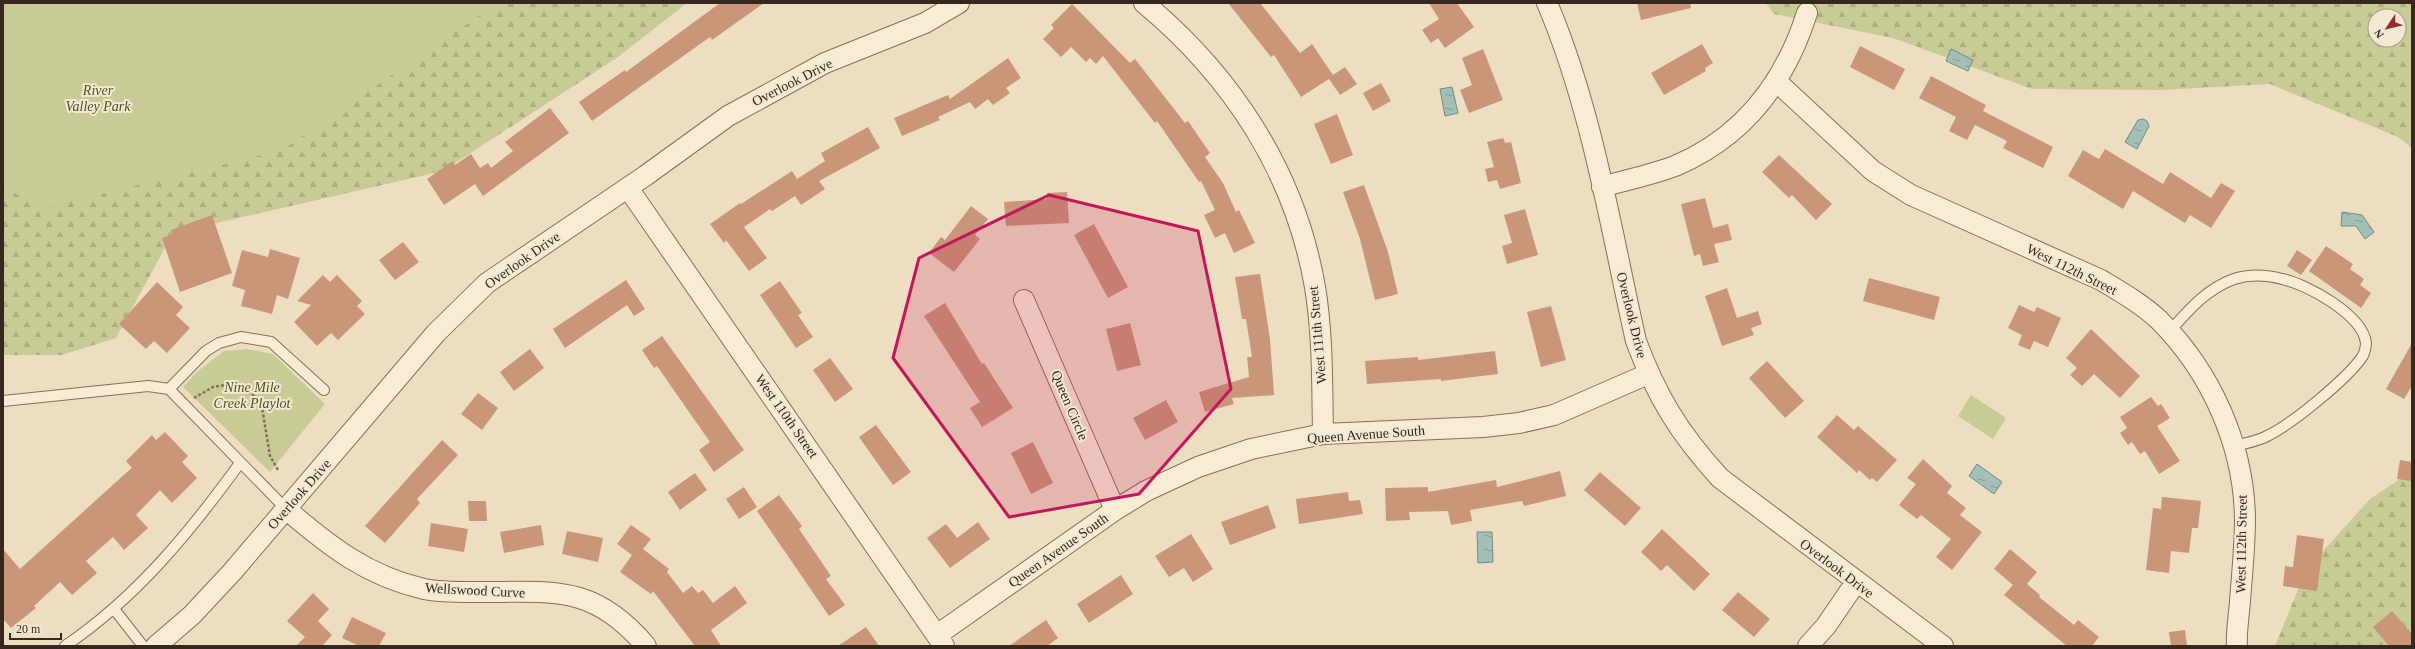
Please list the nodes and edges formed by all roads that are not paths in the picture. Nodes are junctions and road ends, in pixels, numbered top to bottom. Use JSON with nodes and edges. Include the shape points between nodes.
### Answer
{"nodes":[{"id":1,"x":959,"y":3,"type":"edge"},
{"id":2,"x":1144,"y":3,"type":"edge"},
{"id":3,"x":1547,"y":3,"type":"edge"},
{"id":4,"x":1807,"y":13,"type":"dead end"},
{"id":5,"x":1776,"y":81,"type":"junction"},
{"id":6,"x":1602,"y":187,"type":"junction"},
{"id":7,"x":628,"y":188,"type":"junction"},
{"id":8,"x":1024,"y":300,"type":"dead end"},
{"id":9,"x":2169,"y":332,"type":"junction"},
{"id":10,"x":1648,"y":374,"type":"junction"},
{"id":11,"x":169,"y":389,"type":"junction"},
{"id":12,"x":324,"y":390,"type":"dead end"},
{"id":13,"x":3,"y":400,"type":"edge"},
{"id":14,"x":1323,"y":434,"type":"junction"},
{"id":15,"x":2235,"y":446,"type":"junction"},
{"id":16,"x":240,"y":463,"type":"junction"},
{"id":17,"x":286,"y":509,"type":"junction"},
{"id":18,"x":1115,"y":510,"type":"junction"},
{"id":19,"x":1856,"y":582,"type":"junction"},
{"id":20,"x":114,"y":609,"type":"junction"},
{"id":21,"x":941,"y":641,"type":"edge"},
{"id":22,"x":65,"y":646,"type":"edge"},
{"id":23,"x":143,"y":646,"type":"edge"},
{"id":24,"x":156,"y":646,"type":"edge"},
{"id":25,"x":646,"y":646,"type":"edge"},
{"id":26,"x":1808,"y":646,"type":"edge"},
{"id":27,"x":1943,"y":646,"type":"edge"},
{"id":28,"x":2237,"y":646,"type":"edge"}],
"edges":[{"from":1,"to":7,"type":"street","name":"Overlook Drive","via":[[925,23],[824,63],[776,88],[728,116]]},
{"from":2,"to":14,"type":"street","name":"West 111th Street","via":[[1203,58],[1233,95],[1259,135],[1283,182],[1301,233],[1315,286],[1321,338]]},
{"from":3,"to":6,"type":"street","name":"Overlook Drive","via":[[1561,34]]},
{"from":4,"to":5,"type":"street","via":[[1797,44]]},
{"from":5,"to":6,"type":"street","via":[[1764,99],[1739,126],[1708,148],[1675,166]]},
{"from":5,"to":9,"type":"street","name":"West 112th Street","via":[[1873,171],[1911,195],[2102,280],[2131,298]]},
{"from":6,"to":10,"type":"street","name":"Overlook Drive","via":[[1636,341]]},
{"from":7,"to":17,"type":"street","name":"Overlook Drive","via":[[487,283],[436,333]]},
{"from":7,"to":21,"type":"street","name":"West 110th Street"},
{"from":8,"to":18,"type":"street","name":"Queen Circle"},
{"from":9,"to":15,"type":"street","name":"West 112th Street","via":[[2182,346],[2216,399]]},
{"from":9,"to":15,"type":"lane","via":[[2195,303],[2217,286],[2236,278],[2257,275],[2284,279],[2314,291],[2339,307],[2359,325],[2366,343],[2364,356],[2350,371],[2282,428],[2267,436]]},
{"from":10,"to":14,"type":"street","name":"Queen Avenue South","via":[[1554,415],[1519,423]]},
{"from":10,"to":19,"type":"street","name":"Overlook Drive","via":[[1664,406],[1690,445],[1720,478]]},
{"from":11,"to":12,"type":"lane","via":[[206,350],[219,343],[241,337],[271,342]]},
{"from":11,"to":13,"type":"lane","via":[[148,386]]},
{"from":11,"to":16,"type":"lane"},
{"from":14,"to":18,"type":"street","name":"Queen Avenue South","via":[[1252,449],[1198,467],[1146,491]]},
{"from":15,"to":28,"type":"street","name":"West 112th Street","via":[[2242,477],[2245,519]]},
{"from":16,"to":17,"type":"lane"},
{"from":16,"to":20,"type":"lane","via":[[168,555]]},
{"from":17,"to":24,"type":"street","name":"Overlook Drive","via":[[192,614]]},
{"from":17,"to":25,"type":"street","name":"Wellswood Curve","via":[[354,562],[388,579],[433,590],[567,593],[612,612],[632,629]]},
{"from":18,"to":21,"type":"street","name":"Queen Avenue South"},
{"from":19,"to":26,"type":"street","via":[[1826,626]]},
{"from":19,"to":27,"type":"street","name":"Overlook Drive"},
{"from":20,"to":22,"type":"lane"},
{"from":20,"to":23,"type":"lane"}]}
